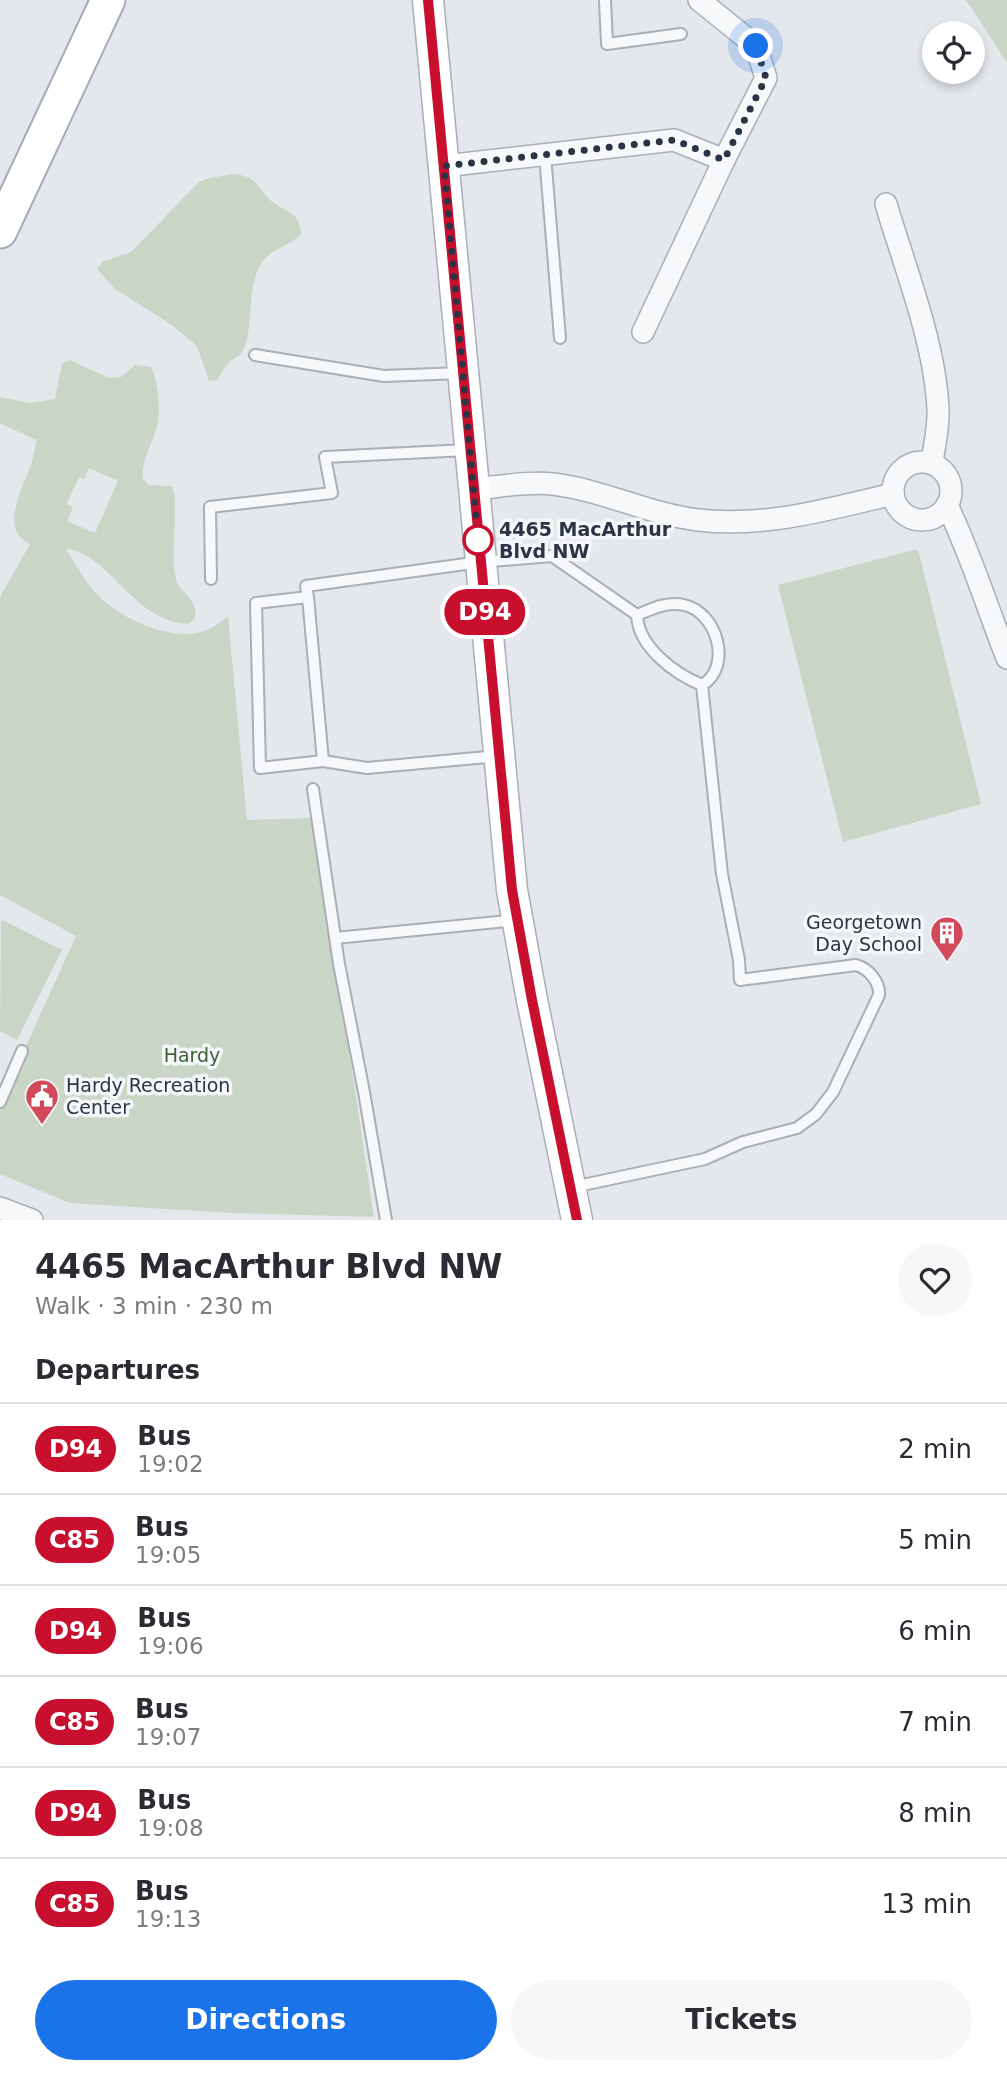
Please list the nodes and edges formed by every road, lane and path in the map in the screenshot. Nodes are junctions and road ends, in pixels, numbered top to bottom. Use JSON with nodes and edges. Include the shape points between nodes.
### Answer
{"nodes":[{"id":1,"x":108,"y":0,"type":"edge"},
{"id":2,"x":428,"y":0,"type":"edge"},
{"id":3,"x":605,"y":0,"type":"edge"},
{"id":4,"x":699,"y":0,"type":"edge"},
{"id":5,"x":681,"y":34,"type":"dead end"},
{"id":6,"x":545,"y":155,"type":"junction"},
{"id":7,"x":724,"y":160,"type":"junction"},
{"id":8,"x":444,"y":166,"type":"junction"},
{"id":9,"x":886,"y":204,"type":"dead end"},
{"id":10,"x":0,"y":231,"type":"edge"},
{"id":11,"x":643,"y":332,"type":"dead end"},
{"id":12,"x":560,"y":338,"type":"dead end"},
{"id":13,"x":256,"y":355,"type":"dead end"},
{"id":14,"x":463,"y":373,"type":"junction"},
{"id":15,"x":470,"y":450,"type":"junction"},
{"id":16,"x":932,"y":463,"type":"junction"},
{"id":17,"x":473,"y":489,"type":"junction"},
{"id":18,"x":893,"y":494,"type":"junction"},
{"id":19,"x":947,"y":505,"type":"junction"},
{"id":20,"x":480,"y":562,"type":"junction"},
{"id":21,"x":211,"y":579,"type":"dead end"},
{"id":22,"x":308,"y":597,"type":"junction"},
{"id":23,"x":637,"y":615,"type":"junction"},
{"id":24,"x":1007,"y":658,"type":"edge"},
{"id":25,"x":702,"y":685,"type":"junction"},
{"id":26,"x":498,"y":756,"type":"junction"},
{"id":27,"x":323,"y":761,"type":"junction"},
{"id":28,"x":313,"y":789,"type":"dead end"},
{"id":29,"x":517,"y":920,"type":"junction"},
{"id":30,"x":335,"y":938,"type":"junction"},
{"id":31,"x":22,"y":1051,"type":"dead end"},
{"id":32,"x":0,"y":1102,"type":"edge"},
{"id":33,"x":570,"y":1188,"type":"junction"},
{"id":34,"x":0,"y":1208,"type":"edge"},
{"id":35,"x":32,"y":1220,"type":"edge"},
{"id":36,"x":386,"y":1220,"type":"edge"},
{"id":37,"x":577,"y":1220,"type":"edge"}],
"edges":[{"from":1,"to":10,"type":"main road"},
{"from":2,"to":8,"type":"main road"},
{"from":3,"to":5,"type":"lane","via":[[607,44]]},
{"from":4,"to":7,"type":"street","via":[[756,46],[766,78]]},
{"from":6,"to":7,"type":"street","via":[[674,140]]},
{"from":6,"to":8,"type":"street"},
{"from":6,"to":12,"type":"lane"},
{"from":7,"to":11,"type":"street"},
{"from":8,"to":14,"type":"main road"},
{"from":9,"to":16,"type":"street","via":[[935,377],[938,412]]},
{"from":13,"to":14,"type":"lane","via":[[384,376]]},
{"from":14,"to":15,"type":"main road"},
{"from":15,"to":17,"type":"main road"},
{"from":15,"to":21,"type":"lane","via":[[324,457],[332,493],[210,507]]},
{"from":16,"to":18,"type":"street","via":[[907,466],[896,478]]},
{"from":16,"to":19,"type":"street","via":[[949,481]]},
{"from":17,"to":18,"type":"street","via":[[551,484],[680,517],[729,522],[790,517]]},
{"from":17,"to":20,"type":"main road"},
{"from":18,"to":19,"type":"street","via":[[905,514],[919,520],[934,517]]},
{"from":19,"to":24,"type":"street"},
{"from":20,"to":22,"type":"lane","via":[[306,586]]},
{"from":20,"to":23,"type":"lane","via":[[552,556]]},
{"from":20,"to":26,"type":"main road"},
{"from":22,"to":27,"type":"lane"},
{"from":22,"to":27,"type":"lane","via":[[256,603],[260,768]]},
{"from":23,"to":25,"type":"lane","via":[[637,624],[651,647],[686,678]]},
{"from":23,"to":25,"type":"lane","via":[[676,604],[706,617],[720,658],[709,681]]},
{"from":25,"to":33,"type":"lane","via":[[722,874],[740,980],[856,965],[867,971],[880,990],[877,1002],[828,1100],[797,1128],[743,1142],[705,1159]]},
{"from":26,"to":27,"type":"lane","via":[[366,768]]},
{"from":26,"to":29,"type":"main road"},
{"from":28,"to":30,"type":"lane"},
{"from":29,"to":30,"type":"lane"},
{"from":29,"to":33,"type":"main road"},
{"from":30,"to":36,"type":"lane"},
{"from":31,"to":32,"type":"lane"},
{"from":33,"to":37,"type":"main road"},
{"from":34,"to":35,"type":"street"}]}
